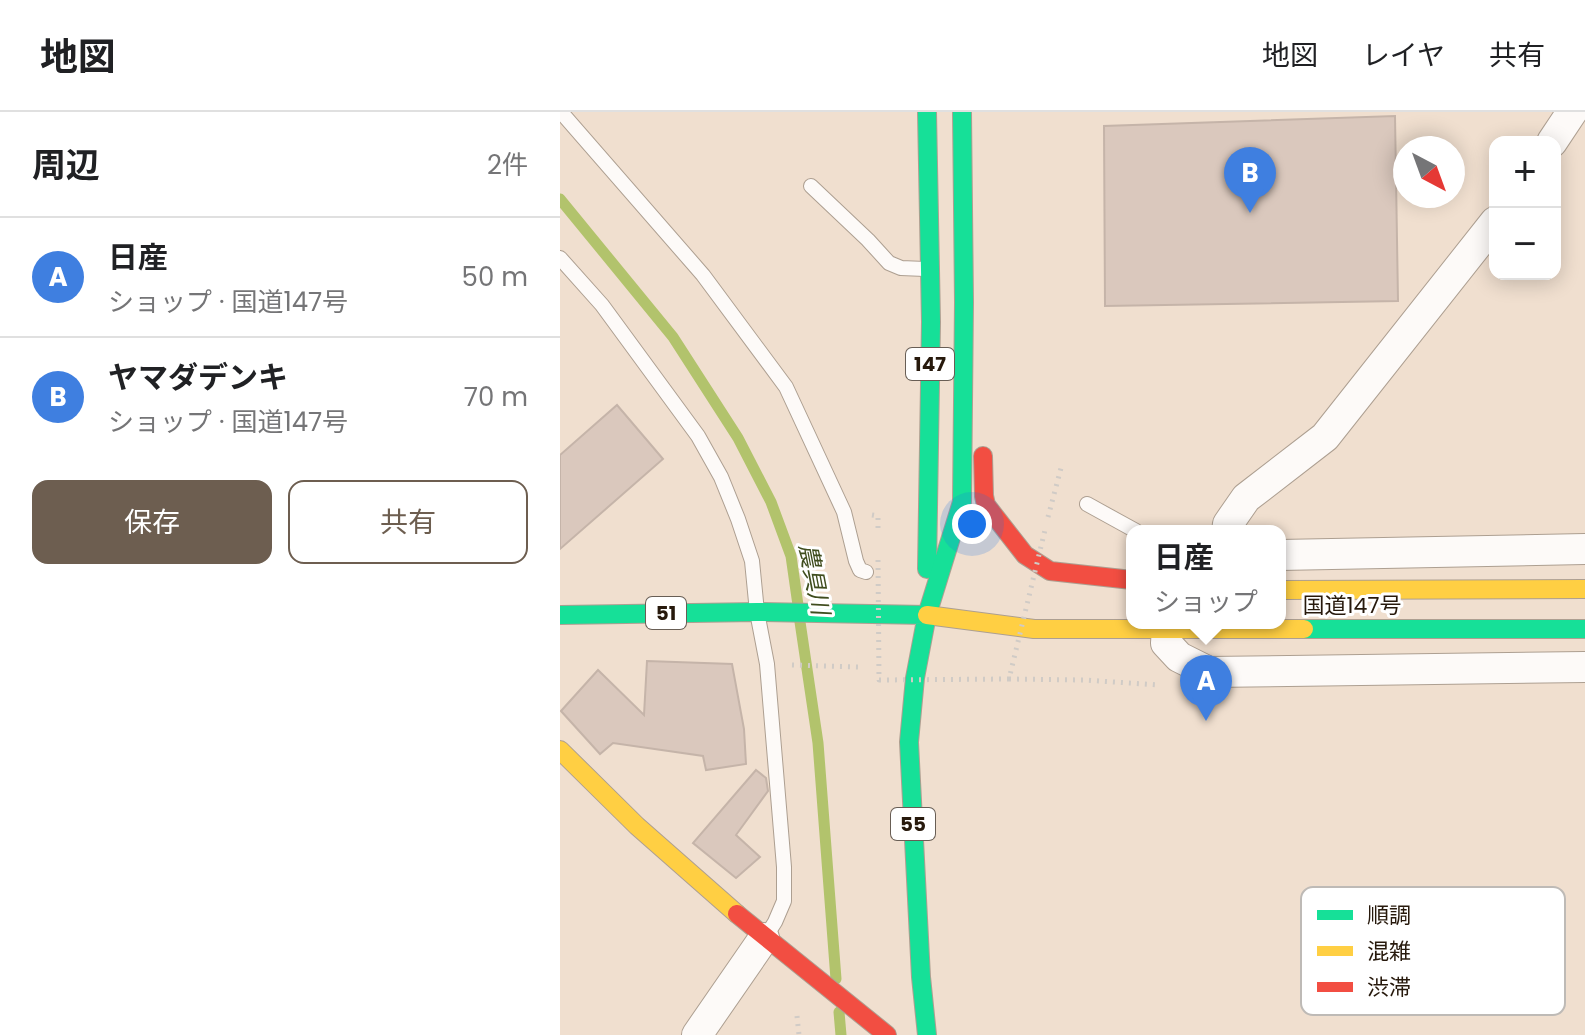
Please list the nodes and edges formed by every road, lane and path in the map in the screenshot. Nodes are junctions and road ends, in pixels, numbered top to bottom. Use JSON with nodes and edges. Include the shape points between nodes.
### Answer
{"nodes":[{"id":1,"x":561,"y":112,"type":"edge"},
{"id":2,"x":927,"y":112,"type":"edge"},
{"id":3,"x":962,"y":112,"type":"edge"},
{"id":4,"x":1572,"y":112,"type":"edge"},
{"id":5,"x":1556,"y":136,"type":"edge"},
{"id":6,"x":811,"y":186,"type":"dead end"},
{"id":7,"x":1489,"y":230,"type":"edge"},
{"id":8,"x":560,"y":258,"type":"edge"},
{"id":9,"x":930,"y":270,"type":"junction"},
{"id":10,"x":964,"y":302,"type":"junction"},
{"id":11,"x":982,"y":334,"type":"dead end"},
{"id":12,"x":983,"y":437,"type":"dead end"},
{"id":13,"x":1061,"y":468,"type":"dead end"},
{"id":14,"x":1087,"y":504,"type":"dead end"},
{"id":15,"x":1126,"y":525,"type":"edge"},
{"id":16,"x":1228,"y":525,"type":"edge"},
{"id":17,"x":1585,"y":549,"type":"edge"},
{"id":18,"x":1286,"y":555,"type":"edge"},
{"id":19,"x":878,"y":560,"type":"dead end"},
{"id":20,"x":866,"y":572,"type":"dead end"},
{"id":21,"x":1126,"y":579,"type":"edge"},
{"id":22,"x":1585,"y":589,"type":"edge"},
{"id":23,"x":1286,"y":590,"type":"edge"},
{"id":24,"x":1126,"y":591,"type":"edge"},
{"id":25,"x":1073,"y":592,"type":"dead end"},
{"id":26,"x":985,"y":604,"type":"dead end"},
{"id":27,"x":764,"y":612,"type":"junction"},
{"id":28,"x":560,"y":615,"type":"edge"},
{"id":29,"x":927,"y":615,"type":"junction"},
{"id":30,"x":1126,"y":628,"type":"edge"},
{"id":31,"x":1286,"y":628,"type":"edge"},
{"id":32,"x":1167,"y":629,"type":"edge"},
{"id":33,"x":1585,"y":629,"type":"edge"},
{"id":34,"x":778,"y":664,"type":"dead end"},
{"id":35,"x":859,"y":667,"type":"dead end"},
{"id":36,"x":1585,"y":667,"type":"edge"},
{"id":37,"x":1009,"y":679,"type":"junction"},
{"id":38,"x":1167,"y":686,"type":"dead end"},
{"id":39,"x":560,"y":750,"type":"edge"},
{"id":40,"x":764,"y":938,"type":"junction"},
{"id":41,"x":697,"y":1035,"type":"edge"},
{"id":42,"x":887,"y":1035,"type":"edge"},
{"id":43,"x":927,"y":1035,"type":"edge"}],
"edges":[{"from":1,"to":20,"type":"lane","via":[[703,275],[786,387],[844,512],[856,561]]},
{"from":2,"to":9,"type":"main road","number":"147"},
{"from":3,"to":10,"type":"main road","number":"147"},
{"from":4,"to":5,"type":"street"},
{"from":6,"to":9,"type":"lane","via":[[889,263]]},
{"from":7,"to":16,"type":"street","via":[[1325,437],[1246,498]]},
{"from":8,"to":27,"type":"lane","via":[[602,305],[698,436],[738,519]]},
{"from":9,"to":29,"type":"main road","number":"147"},
{"from":10,"to":11,"type":"main road","number":"147"},
{"from":10,"to":29,"type":"main road","number":"147","via":[[962,502]]},
{"from":12,"to":21,"type":"main road","via":[[986,505],[1025,555],[1050,571]]},
{"from":13,"to":37,"type":"path","bridge":true},
{"from":14,"to":15,"type":"lane"},
{"from":17,"to":18,"type":"street"},
{"from":19,"to":37,"type":"path","bridge":true,"via":[[879,680]]},
{"from":22,"to":23,"type":"main road","name":"国道147号"},
{"from":24,"to":25,"type":"main road"},
{"from":26,"to":29,"type":"main road"},
{"from":27,"to":28,"type":"main road","number":"51"},
{"from":27,"to":29,"type":"main road","number":"51"},
{"from":27,"to":40,"type":"lane","via":[[784,867],[784,901]]},
{"from":29,"to":30,"type":"main road","name":"国道147号","via":[[1034,629]]},
{"from":29,"to":43,"type":"main road","number":"55","via":[[915,670],[909,742]]},
{"from":31,"to":33,"type":"main road","name":"国道147号"},
{"from":32,"to":36,"type":"street","via":[[1166,643],[1179,657],[1209,672]]},
{"from":34,"to":35,"type":"path"},
{"from":37,"to":38,"type":"path"},
{"from":39,"to":40,"type":"main road"},
{"from":40,"to":41,"type":"street"},
{"from":40,"to":42,"type":"main road"}]}
